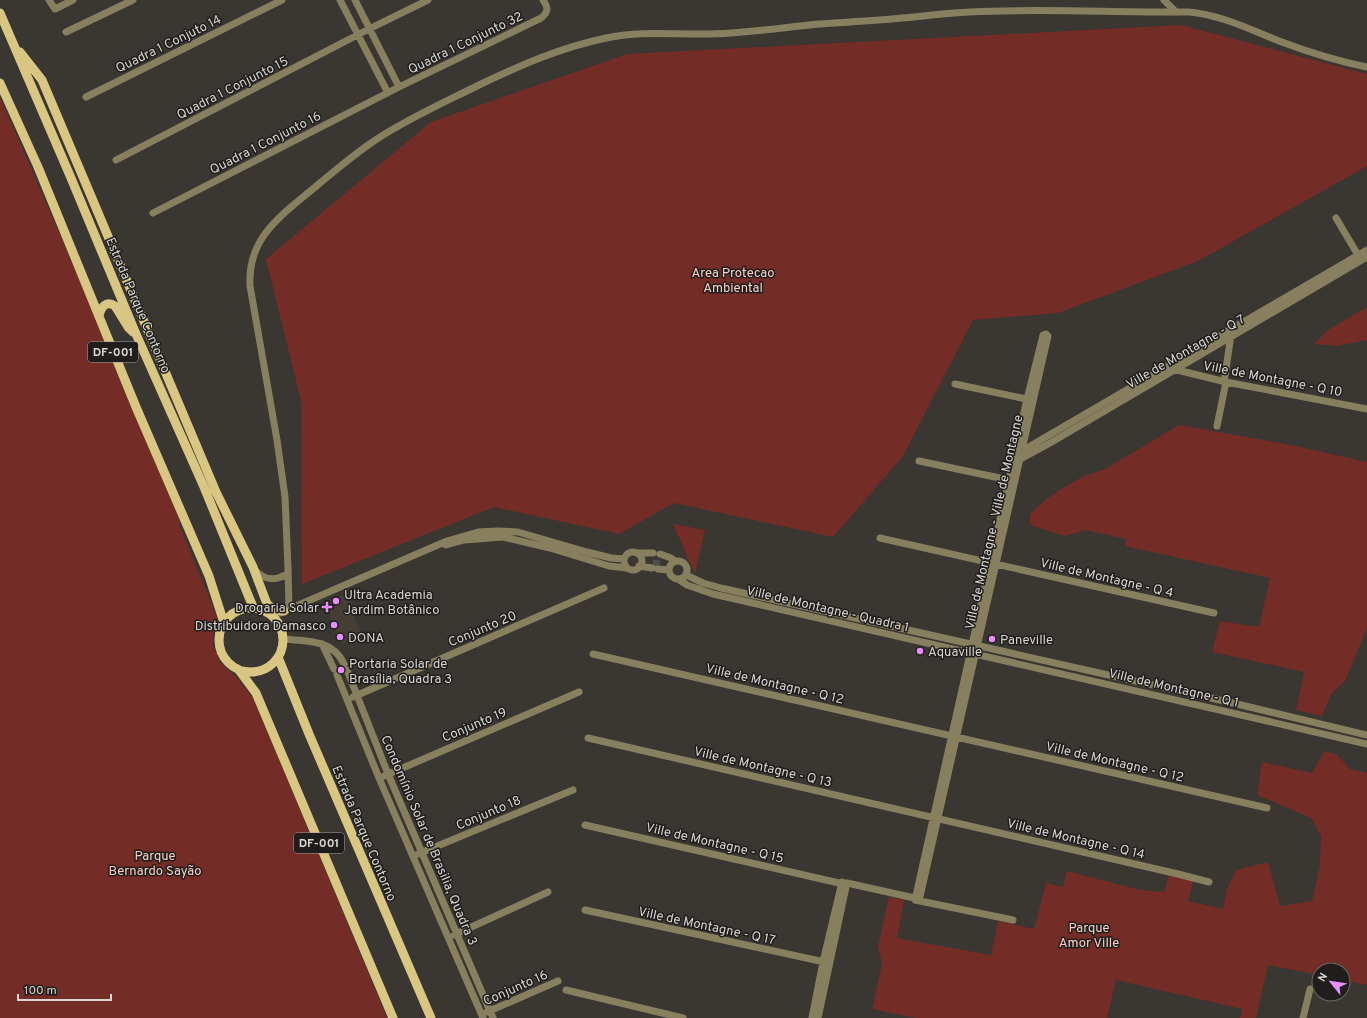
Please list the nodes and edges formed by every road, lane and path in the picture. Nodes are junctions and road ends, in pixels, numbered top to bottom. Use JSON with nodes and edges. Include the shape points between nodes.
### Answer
{"nodes":[{"id":1,"x":49,"y":0,"type":"edge"},
{"id":2,"x":73,"y":0,"type":"edge"},
{"id":3,"x":134,"y":0,"type":"edge"},
{"id":4,"x":282,"y":0,"type":"edge"},
{"id":5,"x":340,"y":0,"type":"edge"},
{"id":6,"x":355,"y":0,"type":"edge"},
{"id":7,"x":428,"y":0,"type":"edge"},
{"id":8,"x":543,"y":0,"type":"edge"},
{"id":9,"x":1164,"y":0,"type":"edge"},
{"id":10,"x":1176,"y":12,"type":"junction"},
{"id":11,"x":0,"y":13,"type":"edge"},
{"id":12,"x":369,"y":29,"type":"junction"},
{"id":13,"x":66,"y":32,"type":"dead end"},
{"id":14,"x":359,"y":35,"type":"junction"},
{"id":15,"x":13,"y":44,"type":"junction"},
{"id":16,"x":1367,"y":68,"type":"edge"},
{"id":17,"x":0,"y":83,"type":"edge"},
{"id":18,"x":399,"y":87,"type":"junction"},
{"id":19,"x":388,"y":93,"type":"junction"},
{"id":20,"x":86,"y":97,"type":"dead end"},
{"id":21,"x":116,"y":160,"type":"dead end"},
{"id":22,"x":153,"y":213,"type":"dead end"},
{"id":23,"x":1336,"y":218,"type":"dead end"},
{"id":24,"x":1367,"y":250,"type":"edge"},
{"id":25,"x":1358,"y":255,"type":"junction"},
{"id":26,"x":1367,"y":257,"type":"edge"},
{"id":27,"x":1353,"y":262,"type":"junction"},
{"id":28,"x":99,"y":316,"type":"junction"},
{"id":29,"x":1232,"y":329,"type":"junction"},
{"id":30,"x":136,"y":334,"type":"junction"},
{"id":31,"x":1045,"y":337,"type":"dead end"},
{"id":32,"x":1231,"y":337,"type":"junction"},
{"id":33,"x":1168,"y":366,"type":"junction"},
{"id":34,"x":1176,"y":370,"type":"junction"},
{"id":35,"x":1225,"y":382,"type":"junction"},
{"id":36,"x":955,"y":384,"type":"dead end"},
{"id":37,"x":1030,"y":400,"type":"junction"},
{"id":38,"x":1367,"y":409,"type":"edge"},
{"id":39,"x":1217,"y":426,"type":"dead end"},
{"id":40,"x":186,"y":445,"type":"junction"},
{"id":41,"x":1017,"y":457,"type":"junction"},
{"id":42,"x":920,"y":461,"type":"dead end"},
{"id":43,"x":1012,"y":481,"type":"junction"},
{"id":44,"x":216,"y":492,"type":"junction"},
{"id":45,"x":880,"y":538,"type":"dead end"},
{"id":46,"x":432,"y":548,"type":"junction"},
{"id":47,"x":637,"y":554,"type":"junction"},
{"id":48,"x":624,"y":559,"type":"junction"},
{"id":49,"x":993,"y":564,"type":"junction"},
{"id":50,"x":640,"y":565,"type":"junction"},
{"id":51,"x":671,"y":566,"type":"junction"},
{"id":52,"x":253,"y":567,"type":"junction"},
{"id":53,"x":627,"y":568,"type":"junction"},
{"id":54,"x":288,"y":573,"type":"junction"},
{"id":55,"x":686,"y":574,"type":"junction"},
{"id":56,"x":678,"y":579,"type":"junction"},
{"id":57,"x":604,"y":588,"type":"dead end"},
{"id":58,"x":773,"y":600,"type":"junction"},
{"id":59,"x":253,"y":607,"type":"junction"},
{"id":60,"x":771,"y":607,"type":"junction"},
{"id":61,"x":286,"y":610,"type":"junction"},
{"id":62,"x":1214,"y":613,"type":"dead end"},
{"id":63,"x":273,"y":616,"type":"junction"},
{"id":64,"x":224,"y":623,"type":"junction"},
{"id":65,"x":880,"y":624,"type":"junction"},
{"id":66,"x":878,"y":632,"type":"junction"},
{"id":67,"x":283,"y":639,"type":"junction"},
{"id":68,"x":322,"y":643,"type":"junction"},
{"id":69,"x":974,"y":646,"type":"junction"},
{"id":70,"x":593,"y":654,"type":"dead end"},
{"id":71,"x":972,"y":654,"type":"junction"},
{"id":72,"x":278,"y":657,"type":"junction"},
{"id":73,"x":1074,"y":668,"type":"junction"},
{"id":74,"x":239,"y":670,"type":"junction"},
{"id":75,"x":1072,"y":676,"type":"junction"},
{"id":76,"x":579,"y":692,"type":"dead end"},
{"id":77,"x":357,"y":696,"type":"junction"},
{"id":78,"x":347,"y":700,"type":"junction"},
{"id":79,"x":1233,"y":703,"type":"junction"},
{"id":80,"x":1231,"y":712,"type":"junction"},
{"id":81,"x":1367,"y":735,"type":"edge"},
{"id":82,"x":954,"y":736,"type":"junction"},
{"id":83,"x":588,"y":738,"type":"dead end"},
{"id":84,"x":1367,"y":744,"type":"edge"},
{"id":85,"x":388,"y":774,"type":"junction"},
{"id":86,"x":379,"y":778,"type":"junction"},
{"id":87,"x":573,"y":790,"type":"dead end"},
{"id":88,"x":1267,"y":808,"type":"dead end"},
{"id":89,"x":935,"y":818,"type":"junction"},
{"id":90,"x":585,"y":825,"type":"dead end"},
{"id":91,"x":422,"y":853,"type":"junction"},
{"id":92,"x":413,"y":856,"type":"junction"},
{"id":93,"x":1209,"y":882,"type":"dead end"},
{"id":94,"x":843,"y":884,"type":"junction"},
{"id":95,"x":548,"y":892,"type":"dead end"},
{"id":96,"x":918,"y":900,"type":"junction"},
{"id":97,"x":585,"y":910,"type":"dead end"},
{"id":98,"x":1013,"y":920,"type":"dead end"},
{"id":99,"x":457,"y":933,"type":"junction"},
{"id":100,"x":448,"y":938,"type":"junction"},
{"id":101,"x":826,"y":963,"type":"junction"},
{"id":102,"x":558,"y":981,"type":"dead end"},
{"id":103,"x":1310,"y":989,"type":"dead end"},
{"id":104,"x":566,"y":990,"type":"dead end"},
{"id":105,"x":491,"y":1014,"type":"edge"},
{"id":106,"x":483,"y":1016,"type":"edge"},
{"id":107,"x":393,"y":1018,"type":"edge"},
{"id":108,"x":431,"y":1018,"type":"edge"},
{"id":109,"x":683,"y":1018,"type":"edge"},
{"id":110,"x":812,"y":1018,"type":"edge"},
{"id":111,"x":818,"y":1018,"type":"edge"},
{"id":112,"x":1303,"y":1018,"type":"edge"}],
"edges":[{"from":1,"to":2,"type":"street","via":[[55,9]]},
{"from":3,"to":13,"type":"street"},
{"from":4,"to":20,"type":"street","name":"Quadra 1 Conjuto 14"},
{"from":5,"to":14,"type":"street"},
{"from":6,"to":12,"type":"street"},
{"from":7,"to":12,"type":"street","name":"Quadra 1 Conjunto 15"},
{"from":8,"to":18,"type":"street","name":"Quadra 1 Conjunto 32","via":[[548,9],[541,18]]},
{"from":9,"to":10,"type":"street"},
{"from":10,"to":16,"type":"street","via":[[1212,15],[1314,54]]},
{"from":10,"to":54,"type":"street","via":[[1004,10],[819,24],[730,34],[666,33],[608,37],[526,63],[425,111],[378,138],[350,158],[278,219],[262,236],[250,266],[250,286],[277,440],[284,497]]},
{"from":11,"to":15,"type":"main road","name":"Estrada Parque Contorno","number":"DF-001"},
{"from":12,"to":14,"type":"street","name":"Quadra 1 Conjunto 15"},
{"from":12,"to":18,"type":"street"},
{"from":14,"to":19,"type":"street"},
{"from":14,"to":21,"type":"street","name":"Quadra 1 Conjunto 15"},
{"from":15,"to":30,"type":"main road","name":"Estrada Parque Contorno","number":"DF-001"},
{"from":15,"to":44,"type":"main road","via":[[42,80]]},
{"from":17,"to":28,"type":"main road","number":"DF-001","via":[[38,167]]},
{"from":18,"to":19,"type":"street","name":"Quadra 1 Conjunto 32"},
{"from":19,"to":22,"type":"street","name":"Quadra 1 Conjunto 16"},
{"from":23,"to":25,"type":"street"},
{"from":24,"to":25,"type":"street","name":"Ville de Montagne - Q 7"},
{"from":25,"to":27,"type":"street","name":"Ville de Montagne - Q 7"},
{"from":26,"to":27,"type":"street","name":"Ville de Montagne - Q 7"},
{"from":27,"to":29,"type":"street","name":"Ville de Montagne - Q 7"},
{"from":27,"to":32,"type":"street","name":"Ville de Montagne - Q 7"},
{"from":28,"to":30,"type":"main road","via":[[102,307],[112,304]]},
{"from":28,"to":64,"type":"main road","number":"DF-001","via":[[209,576]]},
{"from":29,"to":32,"type":"street"},
{"from":29,"to":33,"type":"street","name":"Ville de Montagne - Q 7"},
{"from":30,"to":40,"type":"main road","name":"Estrada Parque Contorno","number":"DF-001"},
{"from":31,"to":37,"type":"street","name":"Ville de Montagne - Ville de Montagne"},
{"from":32,"to":34,"type":"street","name":"Ville de Montagne - Q 7"},
{"from":32,"to":35,"type":"street"},
{"from":33,"to":34,"type":"street","name":"Ville de Montagne - Q 10"},
{"from":33,"to":41,"type":"street","name":"Ville de Montagne - Q 7"},
{"from":34,"to":35,"type":"street","name":"Ville de Montagne - Q 10"},
{"from":34,"to":41,"type":"street","name":"Ville de Montagne - Q 7"},
{"from":35,"to":38,"type":"street","name":"Ville de Montagne - Q 10"},
{"from":35,"to":39,"type":"street"},
{"from":36,"to":37,"type":"street"},
{"from":37,"to":41,"type":"street","name":"Ville de Montagne - Ville de Montagne"},
{"from":40,"to":44,"type":"main road"},
{"from":40,"to":59,"type":"main road","name":"Estrada Parque Contorno","number":"DF-001"},
{"from":41,"to":43,"type":"street","name":"Ville de Montagne - Ville de Montagne"},
{"from":42,"to":43,"type":"street"},
{"from":43,"to":49,"type":"street","name":"Ville de Montagne - Ville de Montagne"},
{"from":44,"to":52,"type":"main road"},
{"from":45,"to":49,"type":"street","name":"Ville de Montagne - Q 4"},
{"from":46,"to":48,"type":"street","via":[[454,538],[478,532],[509,531],[611,558]]},
{"from":46,"to":53,"type":"street","via":[[464,540],[503,537],[609,566]]},
{"from":46,"to":61,"type":"street"},
{"from":47,"to":48,"type":"street","via":[[631,552]]},
{"from":47,"to":50,"type":"street","via":[[641,559]]},
{"from":47,"to":51,"type":"street","via":[[657,554],[671,558]]},
{"from":48,"to":53,"type":"street"},
{"from":49,"to":62,"type":"street","name":"Ville de Montagne - Q 4"},
{"from":49,"to":69,"type":"street","name":"Ville de Montagne - Ville de Montagne"},
{"from":50,"to":51,"type":"street"},
{"from":50,"to":53,"type":"street","via":[[635,570]]},
{"from":51,"to":55,"type":"street","via":[[681,561],[686,565]]},
{"from":51,"to":56,"type":"street","via":[[672,576]]},
{"from":52,"to":54,"type":"street","via":[[261,576],[268,579],[282,578]]},
{"from":52,"to":61,"type":"main road","via":[[267,604],[275,610]]},
{"from":54,"to":61,"type":"street"},
{"from":55,"to":56,"type":"street"},
{"from":55,"to":58,"type":"street","name":"Ville de Montagne - Quadra 1","via":[[721,588]]},
{"from":56,"to":60,"type":"street","name":"Ville de Montagne - Quadra 1","via":[[695,588]]},
{"from":57,"to":77,"type":"street","name":"Conjunto 20"},
{"from":58,"to":60,"type":"street"},
{"from":58,"to":65,"type":"street","name":"Ville de Montagne - Quadra 1"},
{"from":59,"to":63,"type":"main road"},
{"from":59,"to":64,"type":"main road","via":[[236,611]]},
{"from":60,"to":66,"type":"street","name":"Ville de Montagne - Quadra 1"},
{"from":61,"to":63,"type":"street"},
{"from":63,"to":67,"type":"main road","via":[[281,627]]},
{"from":64,"to":74,"type":"main road","number":"DF-001","via":[[219,636],[220,649],[227,661]]},
{"from":65,"to":66,"type":"street"},
{"from":65,"to":69,"type":"street","name":"Ville de Montagne - Quadra 1"},
{"from":66,"to":71,"type":"street","name":"Ville de Montagne - Quadra 1"},
{"from":67,"to":68,"type":"street"},
{"from":67,"to":72,"type":"main road"},
{"from":68,"to":77,"type":"street","name":"Condomínio Solar de Brasilia, Quadra 3","via":[[338,653]]},
{"from":68,"to":78,"type":"street","name":"Condomínio Solar de Brasilia, Quadra 3"},
{"from":69,"to":71,"type":"street","name":"Ville de Montagne - Ville de Montagne"},
{"from":69,"to":73,"type":"street","name":"Ville de Montagne - Q 1"},
{"from":70,"to":82,"type":"street","name":"Ville de Montagne - Q 12"},
{"from":71,"to":75,"type":"street","name":"Ville de Montagne - Q 1"},
{"from":71,"to":82,"type":"street","name":"Ville de Montagne - Ville de Montagne"},
{"from":72,"to":74,"type":"main road","via":[[270,666],[260,671]]},
{"from":72,"to":108,"type":"main road","name":"Estrada Parque Contorno","number":"DF-001"},
{"from":73,"to":75,"type":"street"},
{"from":73,"to":79,"type":"street","name":"Ville de Montagne - Q 1"},
{"from":74,"to":107,"type":"main road","number":"DF-001","via":[[256,693]]},
{"from":75,"to":80,"type":"street","name":"Ville de Montagne - Q 1"},
{"from":76,"to":85,"type":"street","name":"Conjunto 19"},
{"from":77,"to":78,"type":"street","name":"Conjunto 20"},
{"from":77,"to":85,"type":"street","name":"Condomínio Solar de Brasilia, Quadra 3"},
{"from":78,"to":86,"type":"street","name":"Condomínio Solar de Brasilia, Quadra 3"},
{"from":79,"to":80,"type":"street"},
{"from":79,"to":81,"type":"street","name":"Ville de Montagne - Q 1"},
{"from":80,"to":84,"type":"street","name":"Ville de Montagne - Q 1"},
{"from":82,"to":88,"type":"street","name":"Ville de Montagne - Q 12"},
{"from":82,"to":89,"type":"street","name":"Ville de Montagne - Ville de Montagne"},
{"from":83,"to":89,"type":"street","name":"Ville de Montagne - Q 13"},
{"from":85,"to":86,"type":"street","name":"Conjunto 19"},
{"from":85,"to":91,"type":"street","name":"Condomínio Solar de Brasilia, Quadra 3"},
{"from":86,"to":92,"type":"street","name":"Condomínio Solar de Brasilia, Quadra 3"},
{"from":87,"to":91,"type":"street","name":"Conjunto 18"},
{"from":89,"to":93,"type":"street","name":"Ville de Montagne - Q 14"},
{"from":89,"to":96,"type":"street","name":"Ville de Montagne - Ville de Montagne"},
{"from":90,"to":94,"type":"street","name":"Ville de Montagne - Q 15"},
{"from":91,"to":92,"type":"street","name":"Conjunto 18"},
{"from":91,"to":99,"type":"street","name":"Condomínio Solar de Brasilia, Quadra 3"},
{"from":92,"to":100,"type":"street","name":"Condomínio Solar de Brasilia, Quadra 3"},
{"from":94,"to":96,"type":"street","name":"Ville de Montagne - Q 15"},
{"from":94,"to":101,"type":"street"},
{"from":95,"to":99,"type":"street"},
{"from":96,"to":98,"type":"street","name":"Ville de Montagne - Q 15"},
{"from":97,"to":101,"type":"street","name":"Ville de Montagne - Q 17"},
{"from":99,"to":100,"type":"street"},
{"from":99,"to":105,"type":"street","name":"Condomínio Solar de Brasilia, Quadra 3"},
{"from":100,"to":106,"type":"street","name":"Condomínio Solar de Brasilia, Quadra 3"},
{"from":101,"to":110,"type":"street"},
{"from":101,"to":111,"type":"street"},
{"from":102,"to":105,"type":"street","name":"Conjunto 16"},
{"from":103,"to":112,"type":"street"},
{"from":104,"to":109,"type":"street"},
{"from":105,"to":106,"type":"street","name":"Conjunto 16"}]}
